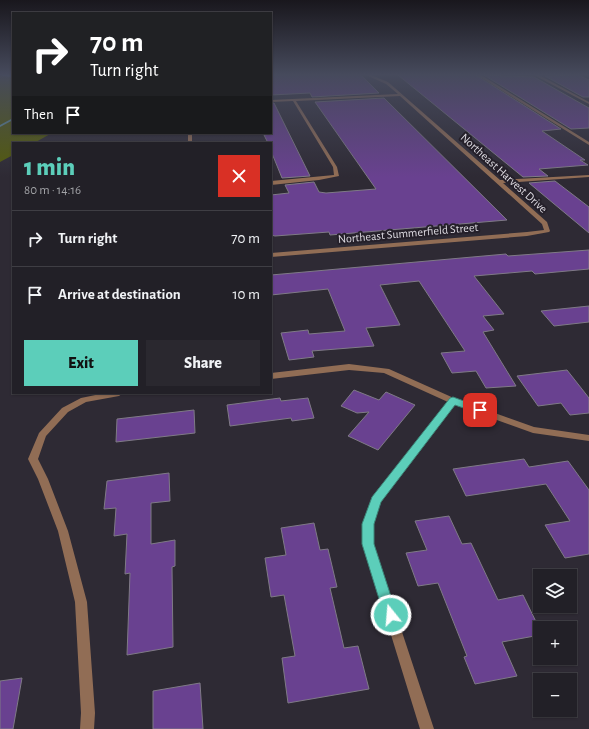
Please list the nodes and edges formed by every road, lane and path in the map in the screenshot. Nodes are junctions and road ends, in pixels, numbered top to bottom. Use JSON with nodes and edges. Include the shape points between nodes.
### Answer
{"nodes":[{"id":1,"x":300,"y":109,"type":"edge"},
{"id":2,"x":418,"y":109,"type":"edge"},
{"id":3,"x":533,"y":109,"type":"edge"},
{"id":4,"x":589,"y":144,"type":"edge"},
{"id":5,"x":589,"y":176,"type":"edge"},
{"id":6,"x":272,"y":182,"type":"edge"},
{"id":7,"x":499,"y":182,"type":"junction"},
{"id":8,"x":546,"y":231,"type":"joint"},
{"id":9,"x":272,"y":256,"type":"edge"},
{"id":10,"x":272,"y":376,"type":"edge"},
{"id":11,"x":114,"y":394,"type":"edge"},
{"id":12,"x":453,"y":401,"type":"junction"},
{"id":13,"x":589,"y":438,"type":"edge"},
{"id":14,"x":87,"y":729,"type":"edge"},
{"id":15,"x":427,"y":729,"type":"edge"}],
"edges":[{"from":1,"to":6,"type":"street","via":[[335,166],[337,176]]},
{"from":2,"to":7,"type":"street","name":"Northeast Harvest Drive"},
{"from":3,"to":4,"type":"street"},
{"from":5,"to":7,"type":"street"},
{"from":7,"to":8,"type":"street","name":"Northeast Harvest Drive","via":[[544,223]]},
{"from":8,"to":9,"type":"street","name":"Northeast Summerfield Street"},
{"from":10,"to":12,"type":"street","via":[[349,367],[368,368],[386,371]]},
{"from":11,"to":14,"type":"street","via":[[84,400],[65,410],[42,435],[33,459],[63,531],[81,602]]},
{"from":12,"to":13,"type":"street","via":[[533,430]]},
{"from":12,"to":15,"type":"street","via":[[376,500],[368,524],[368,544]]}]}
